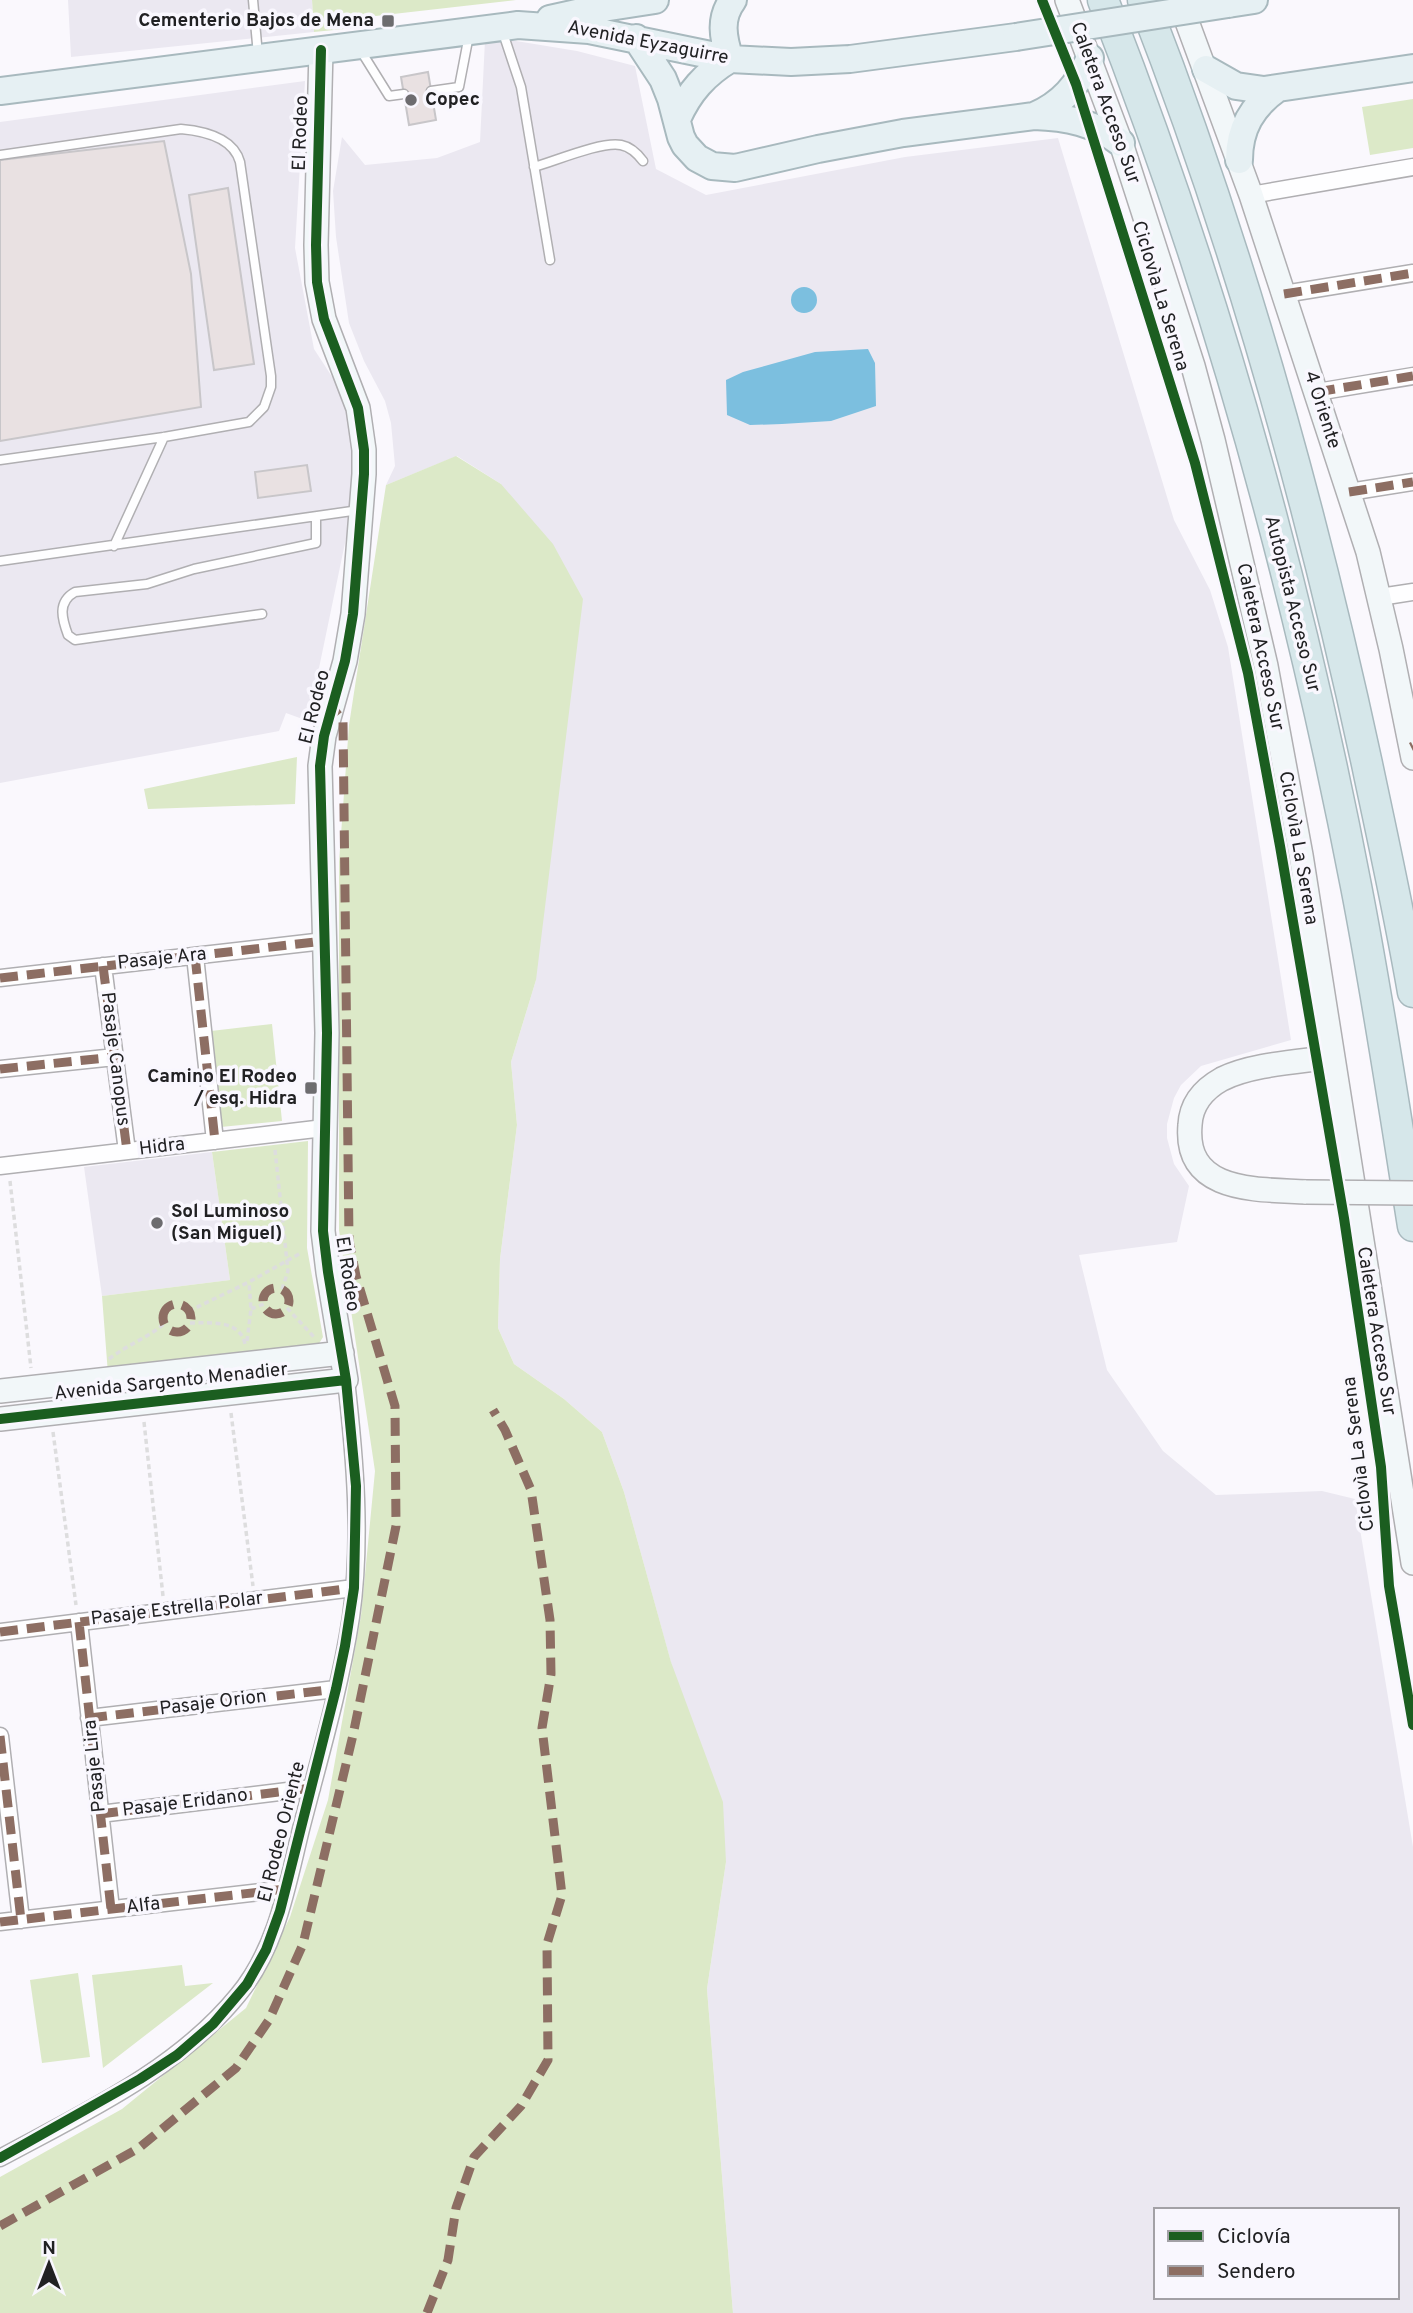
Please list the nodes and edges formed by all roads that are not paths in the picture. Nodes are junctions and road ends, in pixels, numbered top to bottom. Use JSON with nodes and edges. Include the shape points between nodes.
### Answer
{"nodes":[{"id":1,"x":253,"y":0,"type":"edge"},
{"id":2,"x":655,"y":0,"type":"edge"},
{"id":3,"x":733,"y":0,"type":"edge"},
{"id":4,"x":1067,"y":0,"type":"edge"},
{"id":5,"x":1103,"y":0,"type":"edge"},
{"id":6,"x":1143,"y":0,"type":"edge"},
{"id":7,"x":1179,"y":0,"type":"edge"},
{"id":8,"x":1254,"y":0,"type":"edge"},
{"id":9,"x":532,"y":25,"type":"junction"},
{"id":10,"x":502,"y":27,"type":"junction"},
{"id":11,"x":470,"y":31,"type":"junction"},
{"id":12,"x":636,"y":38,"type":"junction"},
{"id":13,"x":358,"y":46,"type":"junction"},
{"id":14,"x":321,"y":50,"type":"junction"},
{"id":15,"x":258,"y":58,"type":"junction"},
{"id":16,"x":1090,"y":58,"type":"junction"},
{"id":17,"x":730,"y":59,"type":"junction"},
{"id":18,"x":1413,"y":68,"type":"edge"},
{"id":19,"x":1206,"y":69,"type":"junction"},
{"id":20,"x":1278,"y":88,"type":"junction"},
{"id":21,"x":431,"y":91,"type":"dead end"},
{"id":22,"x":0,"y":92,"type":"edge"},
{"id":23,"x":404,"y":94,"type":"dead end"},
{"id":24,"x":1034,"y":116,"type":"junction"},
{"id":25,"x":677,"y":119,"type":"junction"},
{"id":26,"x":1121,"y":143,"type":"junction"},
{"id":27,"x":0,"y":155,"type":"edge"},
{"id":28,"x":1239,"y":160,"type":"junction"},
{"id":29,"x":643,"y":161,"type":"dead end"},
{"id":30,"x":534,"y":167,"type":"junction"},
{"id":31,"x":1413,"y":167,"type":"edge"},
{"id":32,"x":1251,"y":195,"type":"junction"},
{"id":33,"x":550,"y":260,"type":"dead end"},
{"id":34,"x":1413,"y":273,"type":"edge"},
{"id":35,"x":1284,"y":294,"type":"junction"},
{"id":36,"x":1413,"y":376,"type":"edge"},
{"id":37,"x":1317,"y":392,"type":"junction"},
{"id":38,"x":163,"y":437,"type":"junction"},
{"id":39,"x":0,"y":460,"type":"edge"},
{"id":40,"x":1413,"y":482,"type":"edge"},
{"id":41,"x":1349,"y":492,"type":"junction"},
{"id":42,"x":362,"y":510,"type":"junction"},
{"id":43,"x":316,"y":517,"type":"junction"},
{"id":44,"x":114,"y":546,"type":"junction"},
{"id":45,"x":0,"y":561,"type":"edge"},
{"id":46,"x":1413,"y":592,"type":"edge"},
{"id":47,"x":1380,"y":597,"type":"junction"},
{"id":48,"x":262,"y":614,"type":"dead end"},
{"id":49,"x":1412,"y":750,"type":"edge"},
{"id":50,"x":324,"y":941,"type":"junction"},
{"id":51,"x":195,"y":956,"type":"junction"},
{"id":52,"x":103,"y":966,"type":"junction"},
{"id":53,"x":0,"y":978,"type":"edge"},
{"id":54,"x":1413,"y":992,"type":"edge"},
{"id":55,"x":115,"y":1057,"type":"junction"},
{"id":56,"x":1332,"y":1057,"type":"junction"},
{"id":57,"x":0,"y":1069,"type":"edge"},
{"id":58,"x":324,"y":1128,"type":"junction"},
{"id":59,"x":215,"y":1141,"type":"junction"},
{"id":60,"x":127,"y":1151,"type":"junction"},
{"id":61,"x":4,"y":1165,"type":"edge"},
{"id":62,"x":1413,"y":1194,"type":"edge"},
{"id":63,"x":1413,"y":1226,"type":"edge"},
{"id":64,"x":342,"y":1353,"type":"junction"},
{"id":65,"x":346,"y":1380,"type":"junction"},
{"id":66,"x":0,"y":1391,"type":"edge"},
{"id":67,"x":0,"y":1419,"type":"edge"},
{"id":68,"x":1413,"y":1563,"type":"edge"},
{"id":69,"x":354,"y":1588,"type":"junction"},
{"id":70,"x":79,"y":1622,"type":"junction"},
{"id":71,"x":0,"y":1632,"type":"edge"},
{"id":72,"x":336,"y":1689,"type":"junction"},
{"id":73,"x":89,"y":1718,"type":"junction"},
{"id":74,"x":0,"y":1737,"type":"edge"},
{"id":75,"x":312,"y":1788,"type":"junction"},
{"id":76,"x":100,"y":1814,"type":"junction"},
{"id":77,"x":286,"y":1889,"type":"junction"},
{"id":78,"x":111,"y":1909,"type":"junction"},
{"id":79,"x":21,"y":1920,"type":"junction"},
{"id":80,"x":0,"y":1922,"type":"edge"},
{"id":81,"x":0,"y":2158,"type":"edge"}],
"edges":[{"from":1,"to":15,"type":"lane"},
{"from":2,"to":9,"type":"main road"},
{"from":3,"to":17,"type":"main road","via":[[723,24]]},
{"from":4,"to":16,"type":"main road","name":"Caletera Acceso Sur"},
{"from":5,"to":63,"type":"highway","name":"Autopista Acceso Sur","via":[[1200,273],[1282,560],[1357,888]]},
{"from":6,"to":54,"type":"highway","name":"Autopista Acceso Sur","via":[[1245,289],[1296,464],[1340,639]]},
{"from":7,"to":19,"type":"main road"},
{"from":8,"to":17,"type":"main road","name":"Avenida Eyzaguirre","bridge":true,"via":[[821,62]]},
{"from":9,"to":10,"type":"main road","name":"Avenida Eyzaguirre"},
{"from":9,"to":12,"type":"main road","name":"Avenida Eyzaguirre"},
{"from":10,"to":11,"type":"main road","name":"Avenida Eyzaguirre"},
{"from":10,"to":30,"type":"lane","via":[[521,87]]},
{"from":11,"to":13,"type":"main road","name":"Avenida Eyzaguirre"},
{"from":11,"to":21,"type":"lane","via":[[459,87]]},
{"from":12,"to":17,"type":"main road","name":"Avenida Eyzaguirre"},
{"from":12,"to":25,"type":"main road","via":[[663,79]]},
{"from":13,"to":14,"type":"main road","name":"Avenida Eyzaguirre"},
{"from":13,"to":23,"type":"lane","via":[[389,96]]},
{"from":14,"to":15,"type":"main road","name":"Avenida Eyzaguirre"},
{"from":14,"to":42,"type":"main road","name":"El Rodeo","via":[[317,282],[324,319],[362,427]]},
{"from":15,"to":22,"type":"main road","name":"Avenida Eyzaguirre"},
{"from":16,"to":24,"type":"main road","via":[[1068,93]]},
{"from":16,"to":26,"type":"main road","name":"Caletera Acceso Sur"},
{"from":17,"to":25,"type":"main road","via":[[695,87]]},
{"from":18,"to":20,"type":"main road"},
{"from":19,"to":20,"type":"main road","via":[[1236,86]]},
{"from":19,"to":28,"type":"main road","name":"4 Oriente"},
{"from":20,"to":28,"type":"main road","via":[[1250,116]]},
{"from":24,"to":25,"type":"main road","via":[[880,136],[735,168],[712,166],[693,154],[681,137]]},
{"from":24,"to":26,"type":"main road","via":[[1088,124]]},
{"from":26,"to":56,"type":"main road","name":"Caletera Acceso Sur","via":[[1193,366],[1248,586],[1301,855]]},
{"from":27,"to":38,"type":"lane","via":[[181,129],[211,134],[237,152],[271,376],[268,397],[249,422]]},
{"from":28,"to":32,"type":"main road","name":"4 Oriente"},
{"from":29,"to":30,"type":"lane","via":[[623,145],[608,144]]},
{"from":30,"to":33,"type":"lane"},
{"from":31,"to":32,"type":"street"},
{"from":32,"to":35,"type":"main road","name":"4 Oriente"},
{"from":34,"to":35,"type":"street"},
{"from":35,"to":37,"type":"main road","name":"4 Oriente"},
{"from":36,"to":37,"type":"street"},
{"from":37,"to":41,"type":"main road","name":"4 Oriente"},
{"from":38,"to":39,"type":"lane"},
{"from":38,"to":44,"type":"lane"},
{"from":40,"to":41,"type":"street"},
{"from":41,"to":47,"type":"main road","name":"4 Oriente"},
{"from":42,"to":43,"type":"lane"},
{"from":42,"to":50,"type":"main road","name":"El Rodeo","via":[[349,638],[320,766]]},
{"from":43,"to":44,"type":"lane"},
{"from":43,"to":48,"type":"lane","via":[[316,543],[147,584],[75,592],[63,603],[62,613],[68,635],[75,640]]},
{"from":44,"to":45,"type":"lane"},
{"from":46,"to":47,"type":"street"},
{"from":47,"to":49,"type":"main road","name":"4 Oriente"},
{"from":50,"to":51,"type":"street","name":"Pasaje Ara"},
{"from":50,"to":58,"type":"main road","name":"El Rodeo"},
{"from":51,"to":52,"type":"street","name":"Pasaje Ara"},
{"from":51,"to":59,"type":"street"},
{"from":52,"to":53,"type":"street","name":"Pasaje Ara"},
{"from":52,"to":55,"type":"street","name":"Pasaje Canopus"},
{"from":55,"to":57,"type":"street"},
{"from":55,"to":60,"type":"street","name":"Pasaje Canopus"},
{"from":56,"to":62,"type":"main road","bridge":true,"via":[[1233,1074],[1206,1090],[1190,1121],[1194,1155],[1218,1180],[1241,1188]]},
{"from":56,"to":68,"type":"main road","name":"Caletera Acceso Sur"},
{"from":58,"to":59,"type":"street","name":"Hidra"},
{"from":58,"to":64,"type":"main road","name":"El Rodeo","via":[[325,1253]]},
{"from":59,"to":60,"type":"street","name":"Hidra"},
{"from":60,"to":61,"type":"street","name":"Hidra"},
{"from":64,"to":65,"type":"main road","name":"El Rodeo"},
{"from":64,"to":66,"type":"main road","name":"Avenida Sargento Menadier"},
{"from":65,"to":67,"type":"main road","name":"Avenida Sargento Menadier"},
{"from":65,"to":69,"type":"street","name":"El Rodeo Oriente","via":[[356,1486]]},
{"from":69,"to":70,"type":"street","name":"Pasaje Estrella Polar"},
{"from":69,"to":72,"type":"street","name":"El Rodeo Oriente"},
{"from":70,"to":71,"type":"street","name":"Pasaje Estrella Polar"},
{"from":70,"to":73,"type":"street","name":"Pasaje Lira"},
{"from":72,"to":73,"type":"street","name":"Pasaje Orion"},
{"from":72,"to":75,"type":"street","name":"El Rodeo Oriente"},
{"from":73,"to":76,"type":"street","name":"Pasaje Lira"},
{"from":74,"to":79,"type":"street"},
{"from":75,"to":76,"type":"street","name":"Pasaje Eridano"},
{"from":75,"to":77,"type":"street","name":"El Rodeo Oriente"},
{"from":76,"to":78,"type":"street","name":"Pasaje Lira"},
{"from":77,"to":78,"type":"street","name":"Alfa"},
{"from":77,"to":81,"type":"street","name":"El Rodeo Oriente","via":[[257,1968],[213,2024],[159,2068]]},
{"from":78,"to":79,"type":"street","name":"Alfa"},
{"from":79,"to":80,"type":"street","name":"Alfa"}]}
